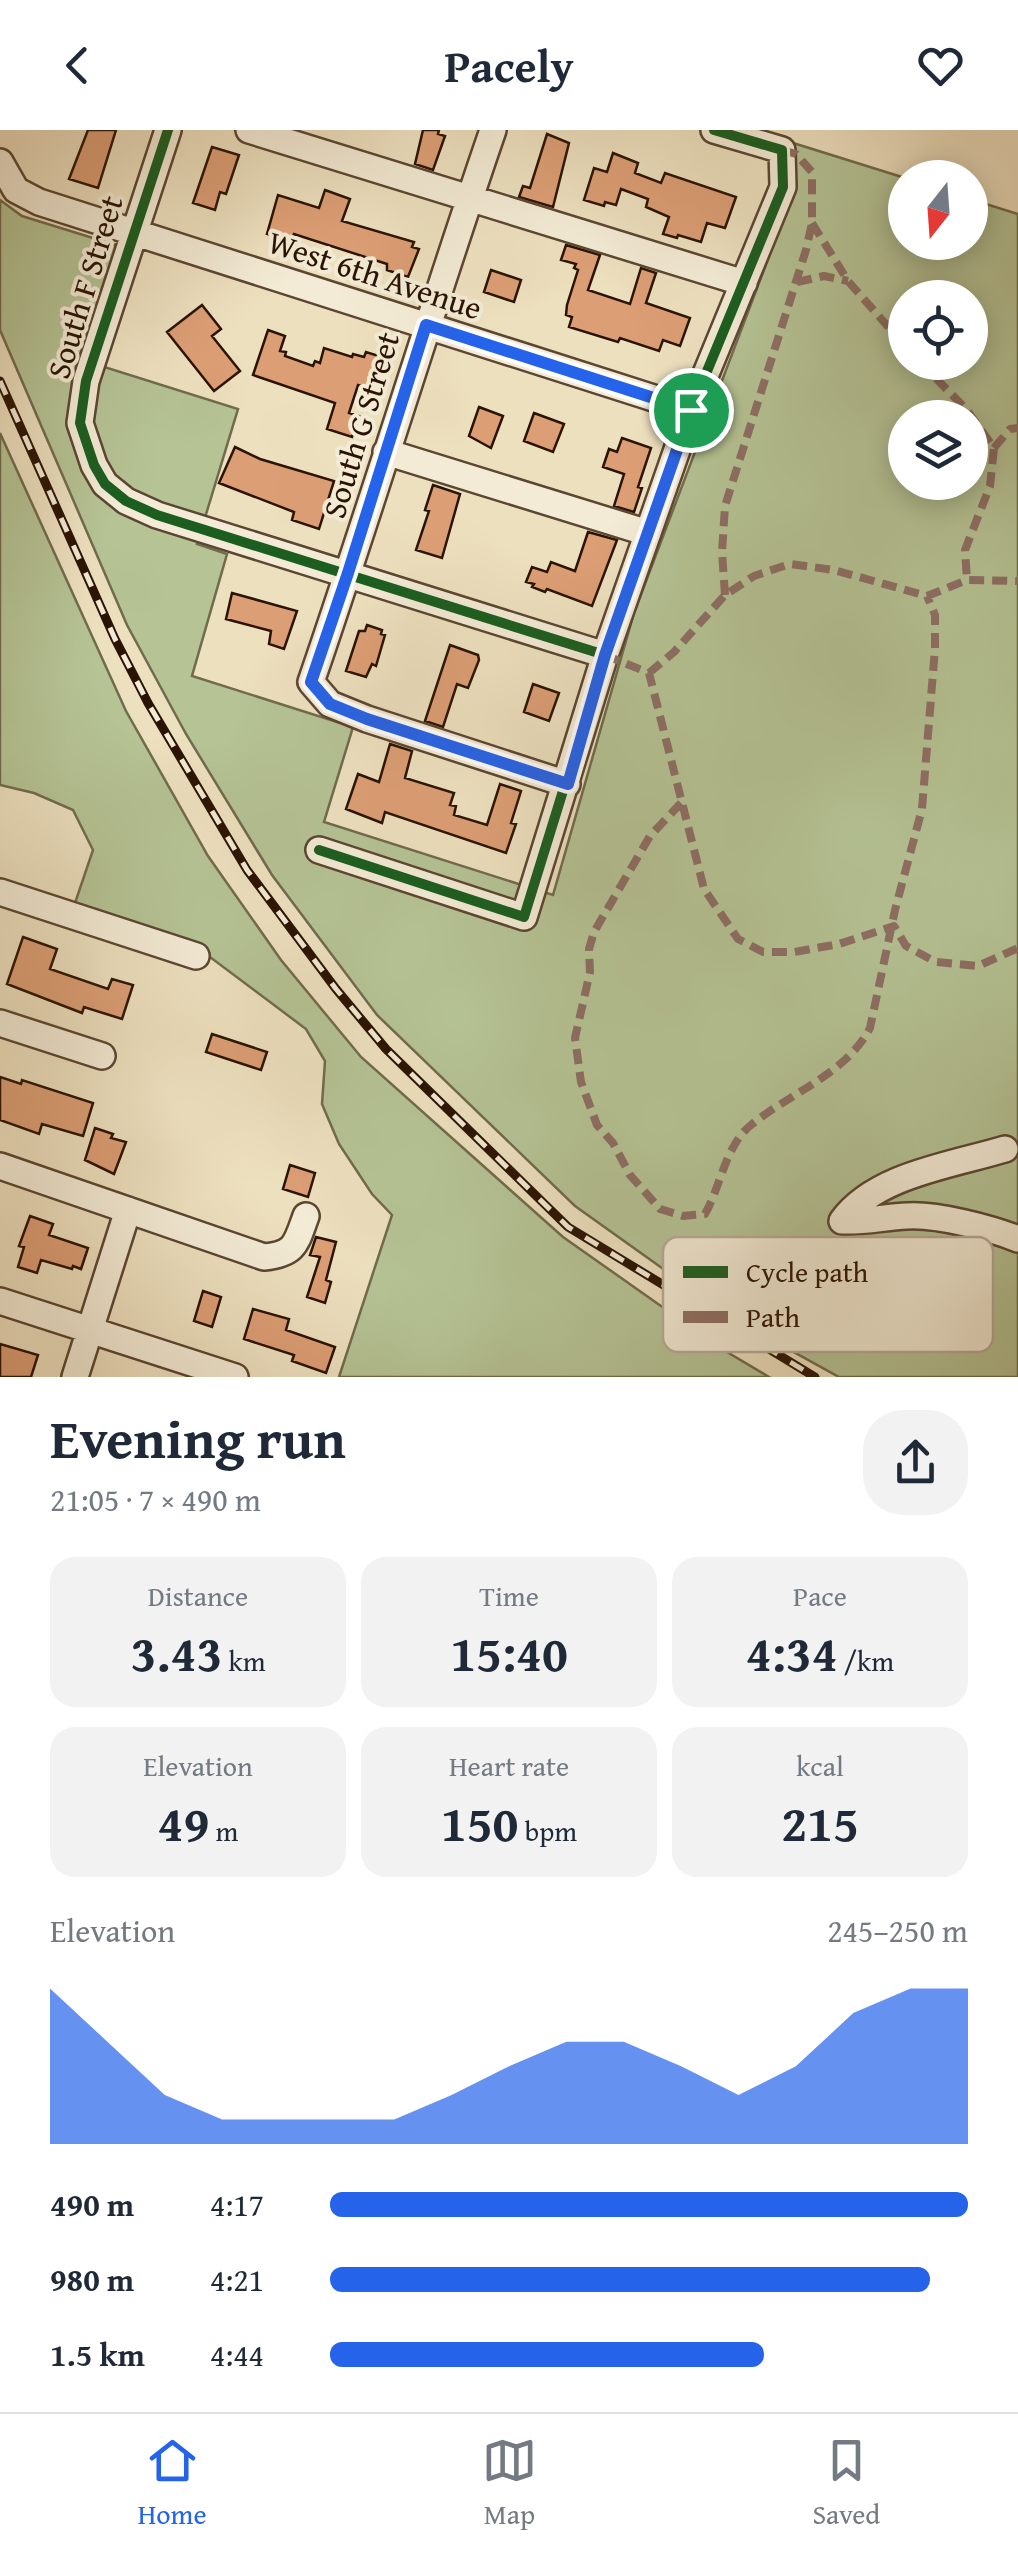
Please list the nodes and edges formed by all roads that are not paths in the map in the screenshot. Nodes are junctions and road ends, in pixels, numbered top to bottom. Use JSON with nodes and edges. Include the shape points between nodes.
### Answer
{"nodes":[{"id":1,"x":168,"y":130,"type":"edge"},
{"id":2,"x":249,"y":130,"type":"edge"},
{"id":3,"x":493,"y":130,"type":"edge"},
{"id":4,"x":714,"y":130,"type":"edge"},
{"id":5,"x":0,"y":162,"type":"edge"},
{"id":6,"x":469,"y":199,"type":"junction"},
{"id":7,"x":136,"y":234,"type":"junction"},
{"id":8,"x":744,"y":283,"type":"junction"},
{"id":9,"x":426,"y":325,"type":"junction"},
{"id":10,"x":691,"y":410,"type":"junction"},
{"id":11,"x":386,"y":452,"type":"junction"},
{"id":12,"x":648,"y":533,"type":"junction"},
{"id":13,"x":348,"y":573,"type":"junction"},
{"id":14,"x":605,"y":655,"type":"junction"},
{"id":15,"x":568,"y":784,"type":"junction"},
{"id":16,"x":319,"y":850,"type":"dead end"},
{"id":17,"x":0,"y":892,"type":"edge"},
{"id":18,"x":196,"y":956,"type":"dead end"},
{"id":19,"x":0,"y":1023,"type":"edge"},
{"id":20,"x":102,"y":1056,"type":"dead end"},
{"id":21,"x":1004,"y":1149,"type":"dead end"},
{"id":22,"x":0,"y":1166,"type":"edge"},
{"id":23,"x":128,"y":1210,"type":"junction"},
{"id":24,"x":306,"y":1216,"type":"dead end"},
{"id":25,"x":1018,"y":1239,"type":"edge"},
{"id":26,"x":0,"y":1301,"type":"edge"},
{"id":27,"x":90,"y":1332,"type":"junction"},
{"id":28,"x":75,"y":1377,"type":"edge"},
{"id":29,"x":235,"y":1377,"type":"edge"}],
"edges":[{"from":1,"to":7,"type":"street","name":"South F Street"},
{"from":2,"to":6,"type":"street"},
{"from":3,"to":6,"type":"street","name":"South G Street"},
{"from":4,"to":8,"type":"street","via":[[782,150],[783,187]]},
{"from":5,"to":7,"type":"street","name":"West 6th Avenue","via":[[16,190]]},
{"from":6,"to":8,"type":"street"},
{"from":6,"to":9,"type":"street","name":"South G Street"},
{"from":7,"to":9,"type":"street","name":"West 6th Avenue"},
{"from":7,"to":13,"type":"street","name":"South F Street","via":[[86,381],[80,423],[105,484],[157,516]]},
{"from":8,"to":10,"type":"street"},
{"from":9,"to":10,"type":"street","name":"West 6th Avenue"},
{"from":9,"to":11,"type":"street","name":"South G Street"},
{"from":10,"to":12,"type":"street"},
{"from":11,"to":12,"type":"street"},
{"from":11,"to":13,"type":"street","name":"South G Street"},
{"from":12,"to":14,"type":"street"},
{"from":13,"to":14,"type":"street"},
{"from":13,"to":15,"type":"street","name":"South G Street","via":[[311,682],[330,704]]},
{"from":14,"to":15,"type":"street"},
{"from":15,"to":16,"type":"street","via":[[524,917]]},
{"from":17,"to":18,"type":"street"},
{"from":19,"to":20,"type":"street"},
{"from":21,"to":25,"type":"street","via":[[868,1193],[842,1221],[910,1215]]},
{"from":22,"to":23,"type":"street"},
{"from":23,"to":24,"type":"street","via":[[264,1257],[294,1248]]},
{"from":23,"to":27,"type":"street"},
{"from":26,"to":27,"type":"street"},
{"from":27,"to":28,"type":"street"},
{"from":27,"to":29,"type":"street"}]}
